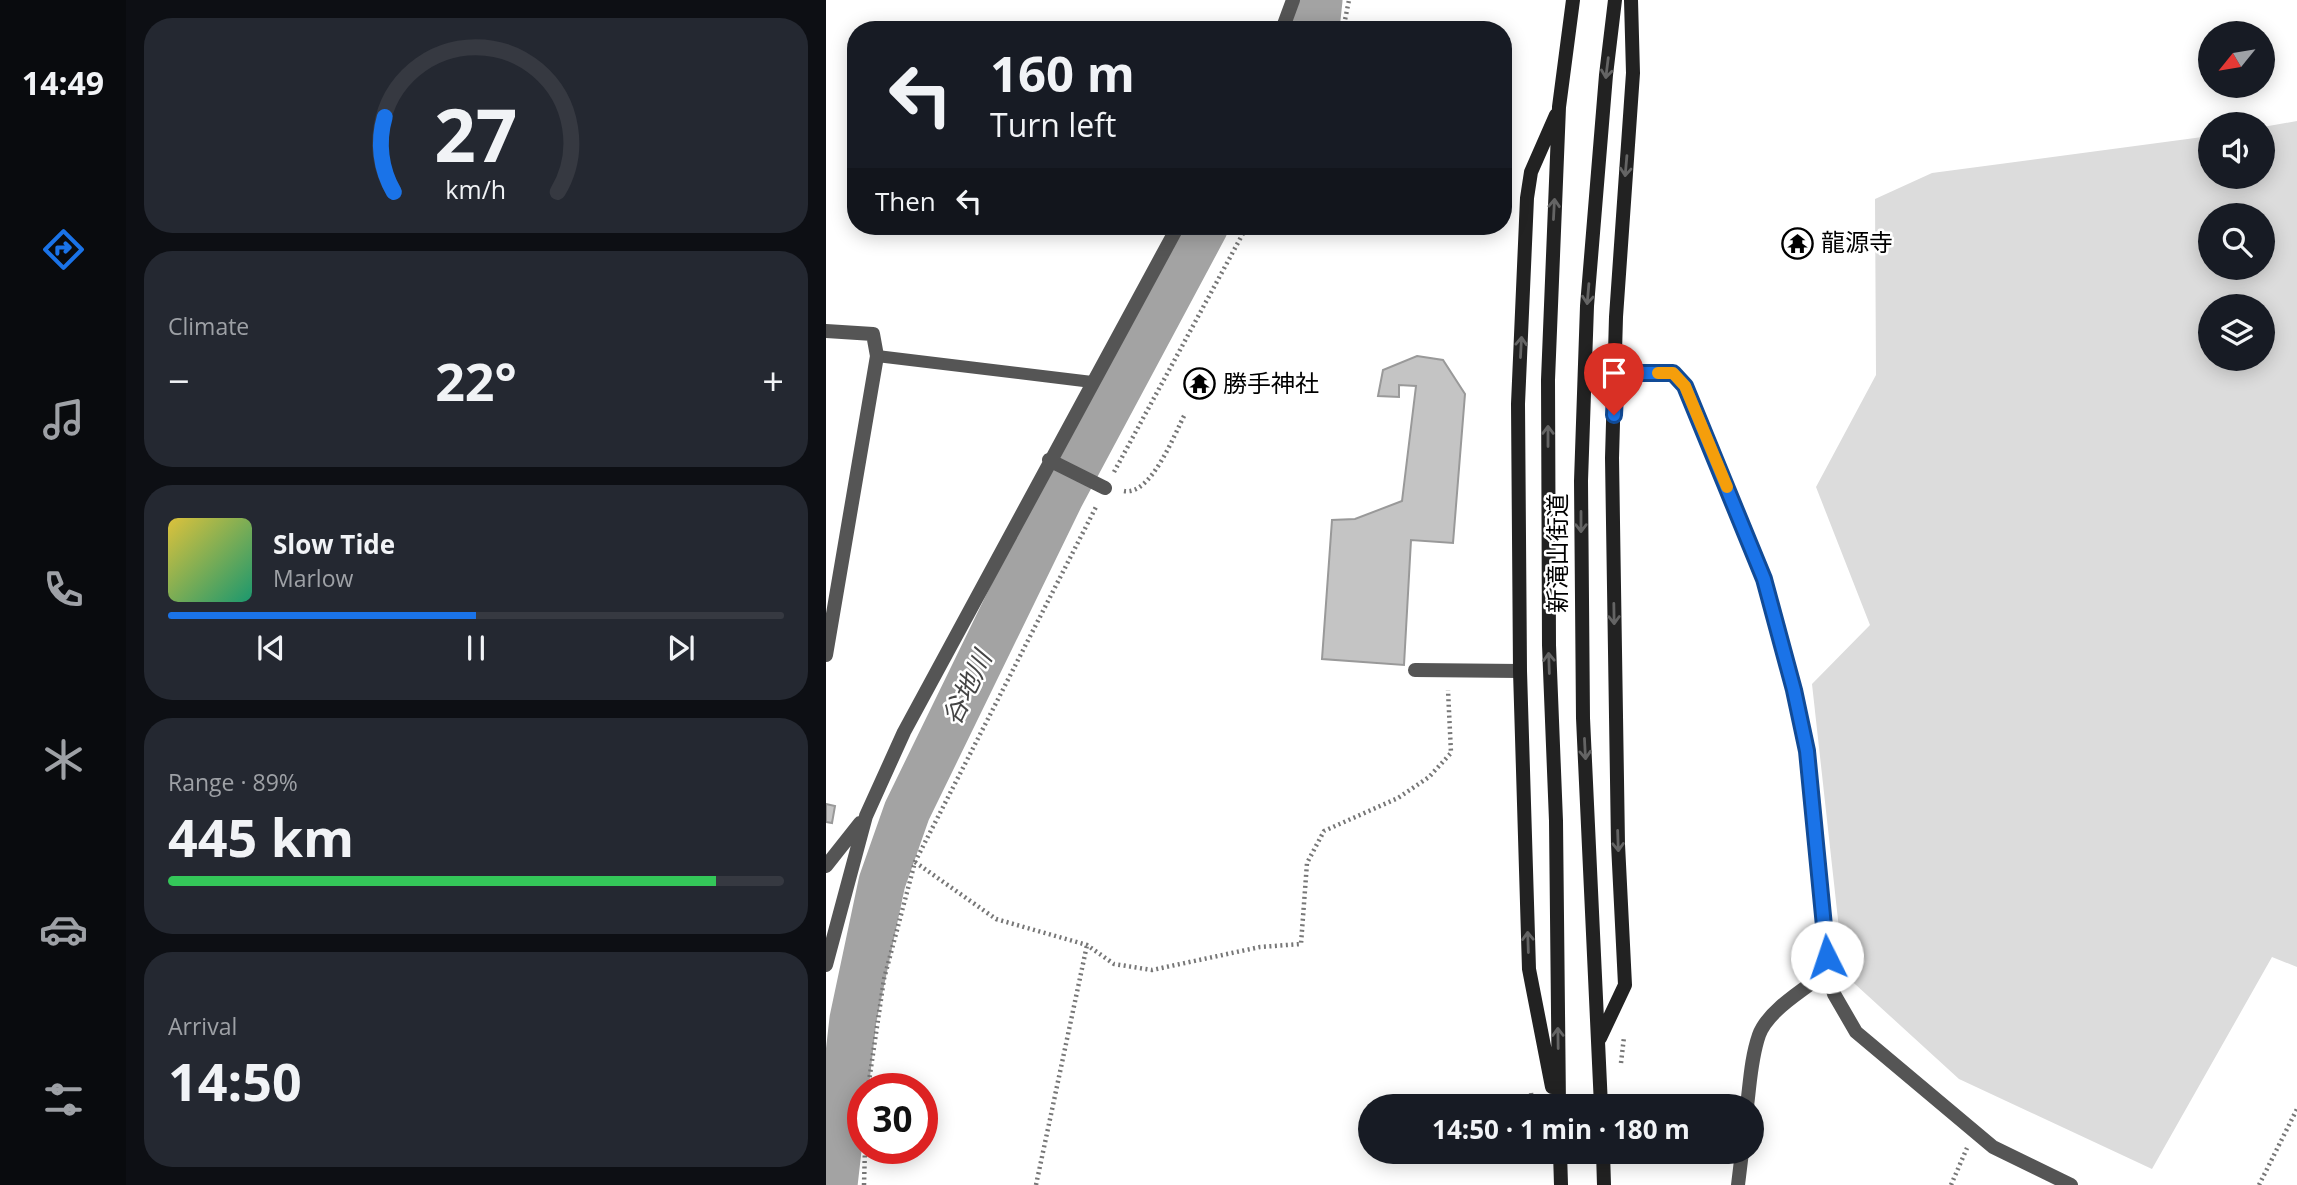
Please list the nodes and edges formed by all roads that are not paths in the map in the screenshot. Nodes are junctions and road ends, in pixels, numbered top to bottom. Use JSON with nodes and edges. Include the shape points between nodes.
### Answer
{"nodes":[{"id":1,"x":1293,"y":0,"type":"edge"},
{"id":2,"x":1573,"y":0,"type":"edge"},
{"id":3,"x":1615,"y":0,"type":"edge"},
{"id":4,"x":1631,"y":0,"type":"edge"},
{"id":5,"x":1285,"y":21,"type":"edge"},
{"id":6,"x":1559,"y":107,"type":"junction"},
{"id":7,"x":1173,"y":235,"type":"edge"},
{"id":8,"x":826,"y":331,"type":"edge"},
{"id":9,"x":877,"y":356,"type":"junction"},
{"id":10,"x":1616,"y":373,"type":"junction"},
{"id":11,"x":1092,"y":382,"type":"junction"},
{"id":12,"x":1055,"y":463,"type":"junction"},
{"id":13,"x":1099,"y":485,"type":"road end"},
{"id":14,"x":826,"y":655,"type":"edge"},
{"id":15,"x":1415,"y":670,"type":"dead end"},
{"id":16,"x":1520,"y":671,"type":"junction"},
{"id":17,"x":866,"y":816,"type":"junction"},
{"id":18,"x":826,"y":866,"type":"edge"},
{"id":19,"x":826,"y":965,"type":"edge"},
{"id":20,"x":1827,"y":972,"type":"junction"},
{"id":21,"x":1599,"y":1039,"type":"junction"},
{"id":22,"x":1555,"y":1094,"type":"edge"},
{"id":23,"x":1557,"y":1094,"type":"edge"},
{"id":24,"x":1601,"y":1094,"type":"edge"},
{"id":25,"x":1748,"y":1094,"type":"edge"},
{"id":26,"x":1560,"y":1164,"type":"edge"},
{"id":27,"x":1603,"y":1164,"type":"edge"},
{"id":28,"x":1741,"y":1164,"type":"edge"},
{"id":29,"x":1561,"y":1185,"type":"edge"},
{"id":30,"x":1604,"y":1185,"type":"edge"},
{"id":31,"x":1738,"y":1185,"type":"edge"},
{"id":32,"x":2071,"y":1185,"type":"edge"}],
"edges":[{"from":1,"to":5,"type":"street"},
{"from":2,"to":6,"type":"main road","name":"新滝山街道"},
{"from":3,"to":21,"type":"main road","name":"新滝山街道","one_way":true,"via":[[1587,306],[1581,481],[1583,718]]},
{"from":4,"to":10,"type":"main road","one_way":true,"via":[[1633,73]]},
{"from":16,"to":6,"type":"main road","one_way":true,"via":[[1518,404],[1527,198],[1531,172]]},
{"from":23,"to":6,"type":"main road","name":"新滝山街道","one_way":true,"via":[[1548,404]]},
{"from":7,"to":11,"type":"street"},
{"from":8,"to":9,"type":"street","via":[[873,334]]},
{"from":9,"to":11,"type":"lane"},
{"from":9,"to":14,"type":"street"},
{"from":10,"to":20,"type":"street","via":[[1673,373],[1685,386],[1764,579],[1807,751]]},
{"from":10,"to":21,"type":"main road","one_way":true,"via":[[1612,458],[1615,683],[1625,985]]},
{"from":11,"to":12,"type":"street"},
{"from":12,"to":13,"type":"street"},
{"from":12,"to":17,"type":"street","via":[[904,732]]},
{"from":15,"to":16,"type":"street"},
{"from":22,"to":16,"type":"main road","one_way":true,"via":[[1529,969]]},
{"from":17,"to":18,"type":"street"},
{"from":17,"to":19,"type":"street"},
{"from":20,"to":25,"type":"street","via":[[1774,1015],[1760,1033]]},
{"from":20,"to":32,"type":"street","via":[[1856,1032],[1993,1147]]},
{"from":21,"to":24,"type":"main road","name":"新滝山街道"},
{"from":26,"to":29,"type":"main road"},
{"from":27,"to":30,"type":"main road"},
{"from":28,"to":31,"type":"street"}]}
